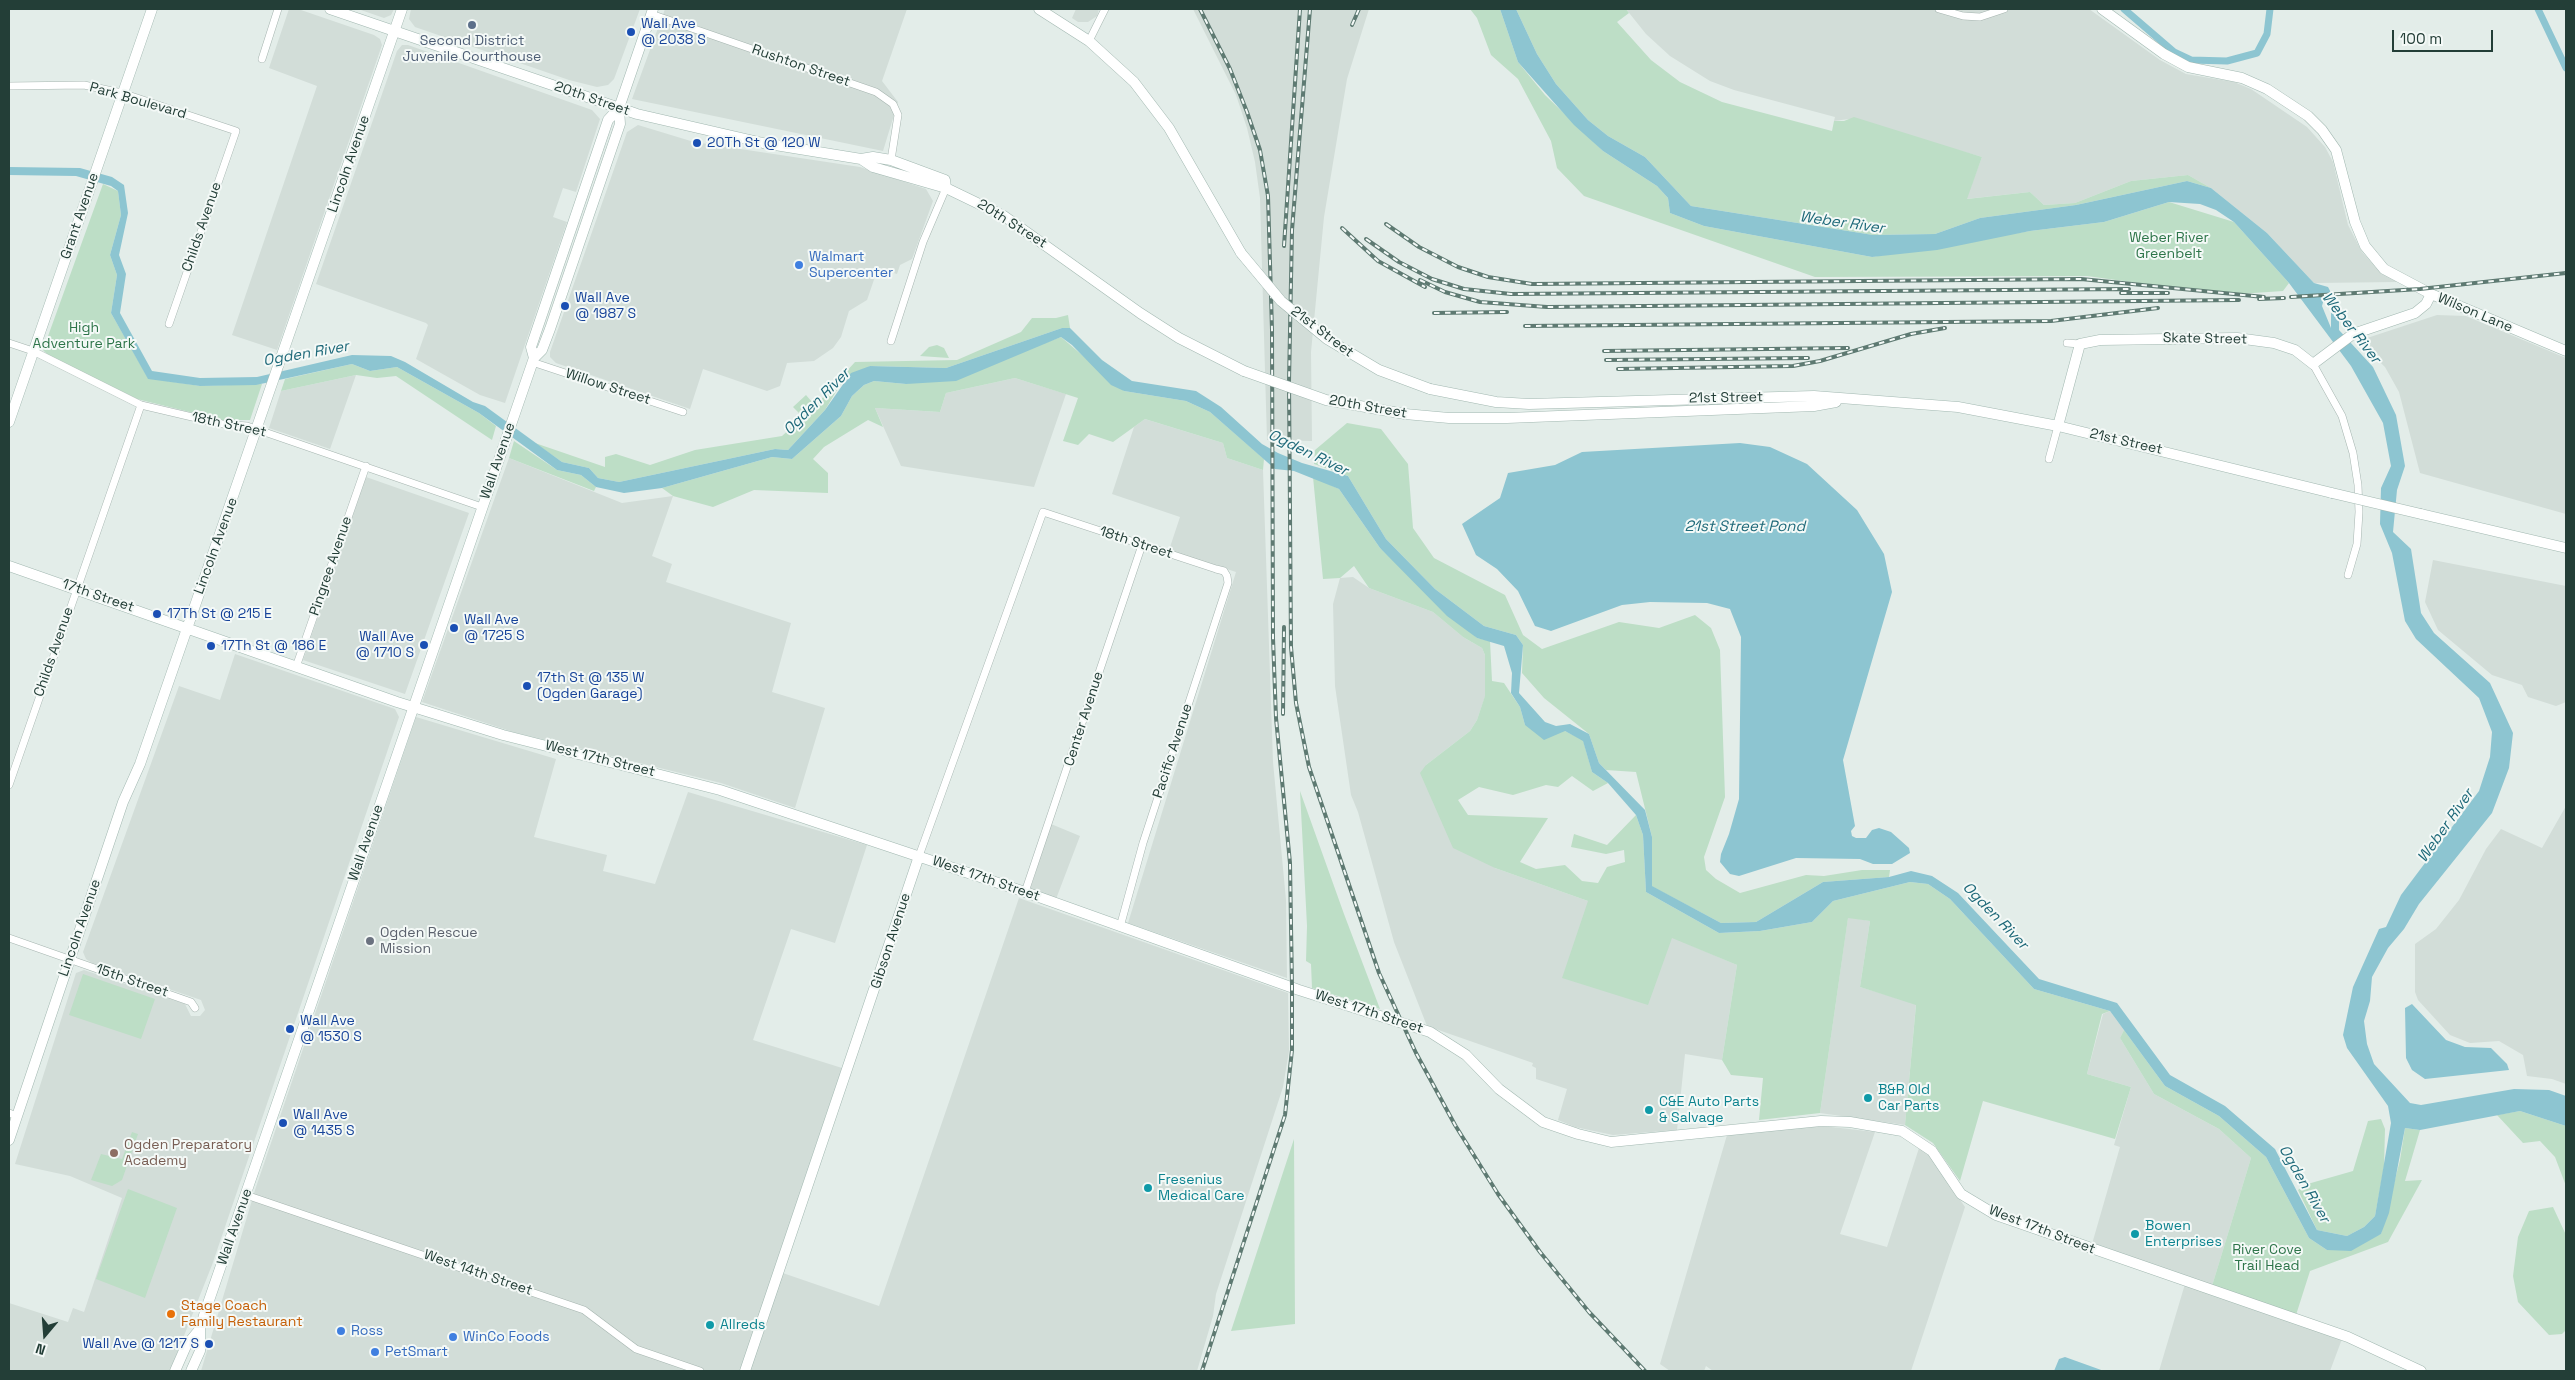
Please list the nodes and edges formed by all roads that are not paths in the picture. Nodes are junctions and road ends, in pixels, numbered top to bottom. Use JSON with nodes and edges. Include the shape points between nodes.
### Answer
{"nodes":[{"id":1,"x":152,"y":9,"type":"edge"},
{"id":2,"x":278,"y":9,"type":"edge"},
{"id":3,"x":330,"y":9,"type":"edge"},
{"id":4,"x":402,"y":9,"type":"edge"},
{"id":5,"x":1039,"y":9,"type":"edge"},
{"id":6,"x":1105,"y":9,"type":"edge"},
{"id":7,"x":1939,"y":9,"type":"edge"},
{"id":8,"x":2004,"y":9,"type":"edge"},
{"id":9,"x":2102,"y":9,"type":"edge"},
{"id":10,"x":652,"y":12,"type":"edge"},
{"id":11,"x":395,"y":31,"type":"junction"},
{"id":12,"x":1089,"y":41,"type":"junction"},
{"id":13,"x":262,"y":59,"type":"dead end"},
{"id":14,"x":9,"y":86,"type":"edge"},
{"id":15,"x":122,"y":93,"type":"junction"},
{"id":16,"x":619,"y":108,"type":"junction"},
{"id":17,"x":236,"y":131,"type":"joint"},
{"id":18,"x":861,"y":159,"type":"junction"},
{"id":19,"x":891,"y":160,"type":"junction"},
{"id":20,"x":946,"y":188,"type":"junction"},
{"id":21,"x":2431,"y":294,"type":"junction"},
{"id":22,"x":169,"y":324,"type":"dead end"},
{"id":23,"x":892,"y":341,"type":"dead end"},
{"id":24,"x":9,"y":343,"type":"edge"},
{"id":25,"x":2067,"y":344,"type":"dead end"},
{"id":26,"x":2080,"y":344,"type":"junction"},
{"id":27,"x":34,"y":351,"type":"junction"},
{"id":28,"x":2566,"y":351,"type":"edge"},
{"id":29,"x":533,"y":360,"type":"junction"},
{"id":30,"x":2313,"y":364,"type":"junction"},
{"id":31,"x":1846,"y":400,"type":"junction"},
{"id":32,"x":142,"y":406,"type":"junction"},
{"id":33,"x":683,"y":412,"type":"dead end"},
{"id":34,"x":9,"y":422,"type":"edge"},
{"id":35,"x":2058,"y":426,"type":"junction"},
{"id":36,"x":257,"y":430,"type":"junction"},
{"id":37,"x":2049,"y":459,"type":"dead end"},
{"id":38,"x":366,"y":466,"type":"junction"},
{"id":39,"x":482,"y":507,"type":"junction"},
{"id":40,"x":1043,"y":512,"type":"joint"},
{"id":41,"x":1142,"y":545,"type":"junction"},
{"id":42,"x":2566,"y":548,"type":"edge"},
{"id":43,"x":9,"y":566,"type":"edge"},
{"id":44,"x":2348,"y":575,"type":"dead end"},
{"id":45,"x":1228,"y":576,"type":"joint"},
{"id":46,"x":76,"y":588,"type":"junction"},
{"id":47,"x":187,"y":628,"type":"junction"},
{"id":48,"x":296,"y":667,"type":"junction"},
{"id":49,"x":413,"y":706,"type":"junction"},
{"id":50,"x":9,"y":785,"type":"edge"},
{"id":51,"x":918,"y":856,"type":"junction"},
{"id":52,"x":1025,"y":892,"type":"junction"},
{"id":53,"x":1120,"y":927,"type":"junction"},
{"id":54,"x":9,"y":938,"type":"edge"},
{"id":55,"x":69,"y":959,"type":"junction"},
{"id":56,"x":195,"y":1008,"type":"dead end"},
{"id":57,"x":13,"y":1114,"type":"edge"},
{"id":58,"x":9,"y":1140,"type":"edge"},
{"id":59,"x":246,"y":1196,"type":"junction"},
{"id":60,"x":200,"y":1330,"type":"junction"},
{"id":61,"x":175,"y":1371,"type":"edge"},
{"id":62,"x":192,"y":1371,"type":"edge"},
{"id":63,"x":700,"y":1371,"type":"edge"},
{"id":64,"x":745,"y":1371,"type":"edge"},
{"id":65,"x":2421,"y":1371,"type":"edge"}],
"edges":[{"from":1,"to":15,"type":"street","name":"Grant Avenue"},
{"from":2,"to":13,"type":"street"},
{"from":3,"to":11,"type":"street","name":"20th Street"},
{"from":4,"to":11,"type":"street","name":"Lincoln Avenue"},
{"from":5,"to":12,"type":"street","name":"21st Street"},
{"from":6,"to":12,"type":"street"},
{"from":7,"to":8,"type":"street","via":[[1980,17]]},
{"from":9,"to":21,"type":"street","via":[[2164,54],[2188,67],[2236,75],[2308,116],[2336,150],[2355,222],[2365,246],[2384,269]]},
{"from":10,"to":16,"type":"street","name":"Wall Avenue"},
{"from":10,"to":19,"type":"street","name":"Rushton Street","via":[[876,92],[893,104],[898,115]]},
{"from":11,"to":16,"type":"street","name":"20th Street"},
{"from":11,"to":36,"type":"street","name":"Lincoln Avenue"},
{"from":12,"to":31,"type":"street","name":"21st Street","bridge":true,"via":[[1153,104],[1241,254],[1281,301],[1327,339],[1379,370],[1430,389],[1496,402],[1529,404],[1805,396]]},
{"from":14,"to":15,"type":"street","name":"Park Boulevard","via":[[84,85]]},
{"from":15,"to":17,"type":"street","name":"Park Boulevard"},
{"from":15,"to":27,"type":"street","name":"Grant Avenue"},
{"from":16,"to":18,"type":"street","name":"20th Street","via":[[720,134]]},
{"from":16,"to":29,"type":"street","name":"Wall Avenue","via":[[620,124],[542,350]]},
{"from":17,"to":22,"type":"street","name":"Childs Avenue"},
{"from":18,"to":19,"type":"street","name":"20th Street"},
{"from":18,"to":20,"type":"street","name":"20th Street"},
{"from":19,"to":20,"type":"street","name":"20th Street","via":[[944,180]]},
{"from":20,"to":23,"type":"street","via":[[923,242]]},
{"from":20,"to":31,"type":"street","name":"20th Street","bridge":true,"via":[[1004,216],[1179,338],[1244,371],[1326,400],[1449,418],[1814,406]]},
{"from":21,"to":28,"type":"street","name":"Wilson Lane"},
{"from":21,"to":30,"type":"street","name":"Wilson Lane","via":[[2426,304],[2414,312],[2353,334]]},
{"from":24,"to":27,"type":"street","name":"18th Street"},
{"from":25,"to":26,"type":"street","name":"Skate Street"},
{"from":26,"to":30,"type":"street","name":"Skate Street","via":[[2100,340],[2237,338],[2288,347]]},
{"from":26,"to":35,"type":"street"},
{"from":27,"to":32,"type":"street","name":"18th Street"},
{"from":27,"to":34,"type":"street","name":"Grant Avenue"},
{"from":29,"to":33,"type":"street","name":"Willow Street"},
{"from":29,"to":39,"type":"street","name":"Wall Avenue"},
{"from":30,"to":44,"type":"street","name":"Skate Street","via":[[2342,416],[2353,454],[2359,512],[2357,544]]},
{"from":31,"to":35,"type":"street","name":"21st Street","via":[[1958,407]]},
{"from":32,"to":36,"type":"street","name":"18th Street"},
{"from":32,"to":46,"type":"street","name":"Childs Avenue"},
{"from":35,"to":37,"type":"street"},
{"from":35,"to":42,"type":"street","name":"21st Street","bridge":true},
{"from":36,"to":38,"type":"street","name":"18th Street"},
{"from":36,"to":47,"type":"street","name":"Lincoln Avenue"},
{"from":38,"to":39,"type":"street","name":"18th Street"},
{"from":38,"to":48,"type":"street","name":"Pingree Avenue"},
{"from":39,"to":49,"type":"street","name":"Wall Avenue"},
{"from":40,"to":41,"type":"street","name":"18th Street"},
{"from":40,"to":51,"type":"street","name":"Gibson Avenue"},
{"from":41,"to":45,"type":"street","name":"18th Street","via":[[1216,569]]},
{"from":41,"to":52,"type":"street","name":"Center Avenue"},
{"from":43,"to":46,"type":"street","name":"17th Street"},
{"from":45,"to":53,"type":"street","name":"Pacific Avenue"},
{"from":46,"to":47,"type":"street","name":"17th Street"},
{"from":46,"to":50,"type":"street","name":"Childs Avenue"},
{"from":47,"to":48,"type":"street","name":"17th Street"},
{"from":47,"to":55,"type":"street","name":"Lincoln Avenue"},
{"from":48,"to":49,"type":"street","name":"17th Street"},
{"from":49,"to":51,"type":"street","name":"West 17th Street","via":[[503,735],[720,790]]},
{"from":49,"to":59,"type":"street","name":"Wall Avenue"},
{"from":51,"to":52,"type":"street","name":"West 17th Street"},
{"from":51,"to":64,"type":"street","name":"Gibson Avenue"},
{"from":52,"to":53,"type":"street","name":"West 17th Street"},
{"from":53,"to":65,"type":"street","name":"West 17th Street","via":[[1430,1032],[1466,1055],[1499,1088],[1543,1122],[1578,1134],[1612,1142],[1822,1120],[1902,1131],[1932,1151],[1962,1194],[1996,1215],[2348,1337]]},
{"from":54,"to":55,"type":"street","name":"15th Street"},
{"from":55,"to":56,"type":"street","name":"15th Street","via":[[191,1002]]},
{"from":55,"to":57,"type":"street","name":"Lincoln Avenue"},
{"from":57,"to":58,"type":"street","name":"Lincoln Avenue"},
{"from":59,"to":60,"type":"street","name":"Wall Avenue"},
{"from":59,"to":63,"type":"street","name":"West 14th Street","via":[[584,1310],[636,1349]]},
{"from":60,"to":61,"type":"street","name":"Wall Avenue","via":[[186,1346]]},
{"from":60,"to":62,"type":"street","name":"Wall Avenue","via":[[200,1352]]}]}
